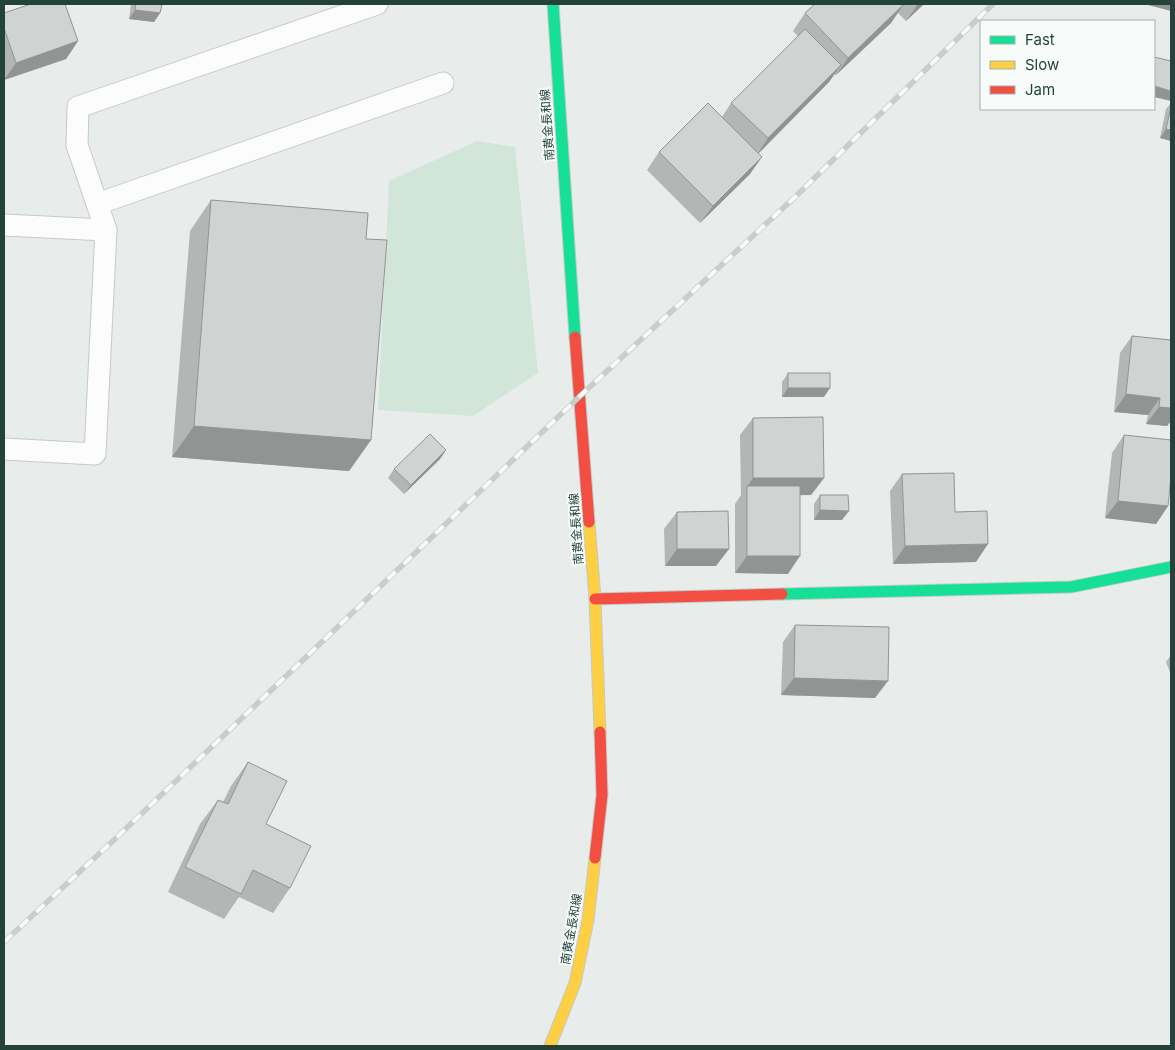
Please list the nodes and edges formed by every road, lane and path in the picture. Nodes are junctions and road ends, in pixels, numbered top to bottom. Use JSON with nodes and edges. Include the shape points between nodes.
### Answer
{"nodes":[{"id":1,"x":377,"y":4,"type":"edge"},
{"id":2,"x":553,"y":4,"type":"edge"},
{"id":3,"x":443,"y":83,"type":"dead end"},
{"id":4,"x":96,"y":204,"type":"junction"},
{"id":5,"x":4,"y":225,"type":"edge"},
{"id":6,"x":106,"y":230,"type":"junction"},
{"id":7,"x":4,"y":449,"type":"edge"},
{"id":8,"x":1171,"y":567,"type":"edge"},
{"id":9,"x":595,"y":599,"type":"junction"},
{"id":10,"x":550,"y":1046,"type":"edge"}],
"edges":[{"from":1,"to":4,"type":"lane","via":[[78,107],[77,146]]},
{"from":2,"to":9,"type":"main road","name":"南黄金長和線"},
{"from":3,"to":4,"type":"lane"},
{"from":4,"to":6,"type":"lane"},
{"from":5,"to":6,"type":"lane"},
{"from":6,"to":7,"type":"lane","via":[[95,454]]},
{"from":8,"to":9,"type":"main road","via":[[1071,587]]},
{"from":9,"to":10,"type":"main road","name":"南黄金長和線","via":[[602,795],[588,920],[577,974]]}]}
